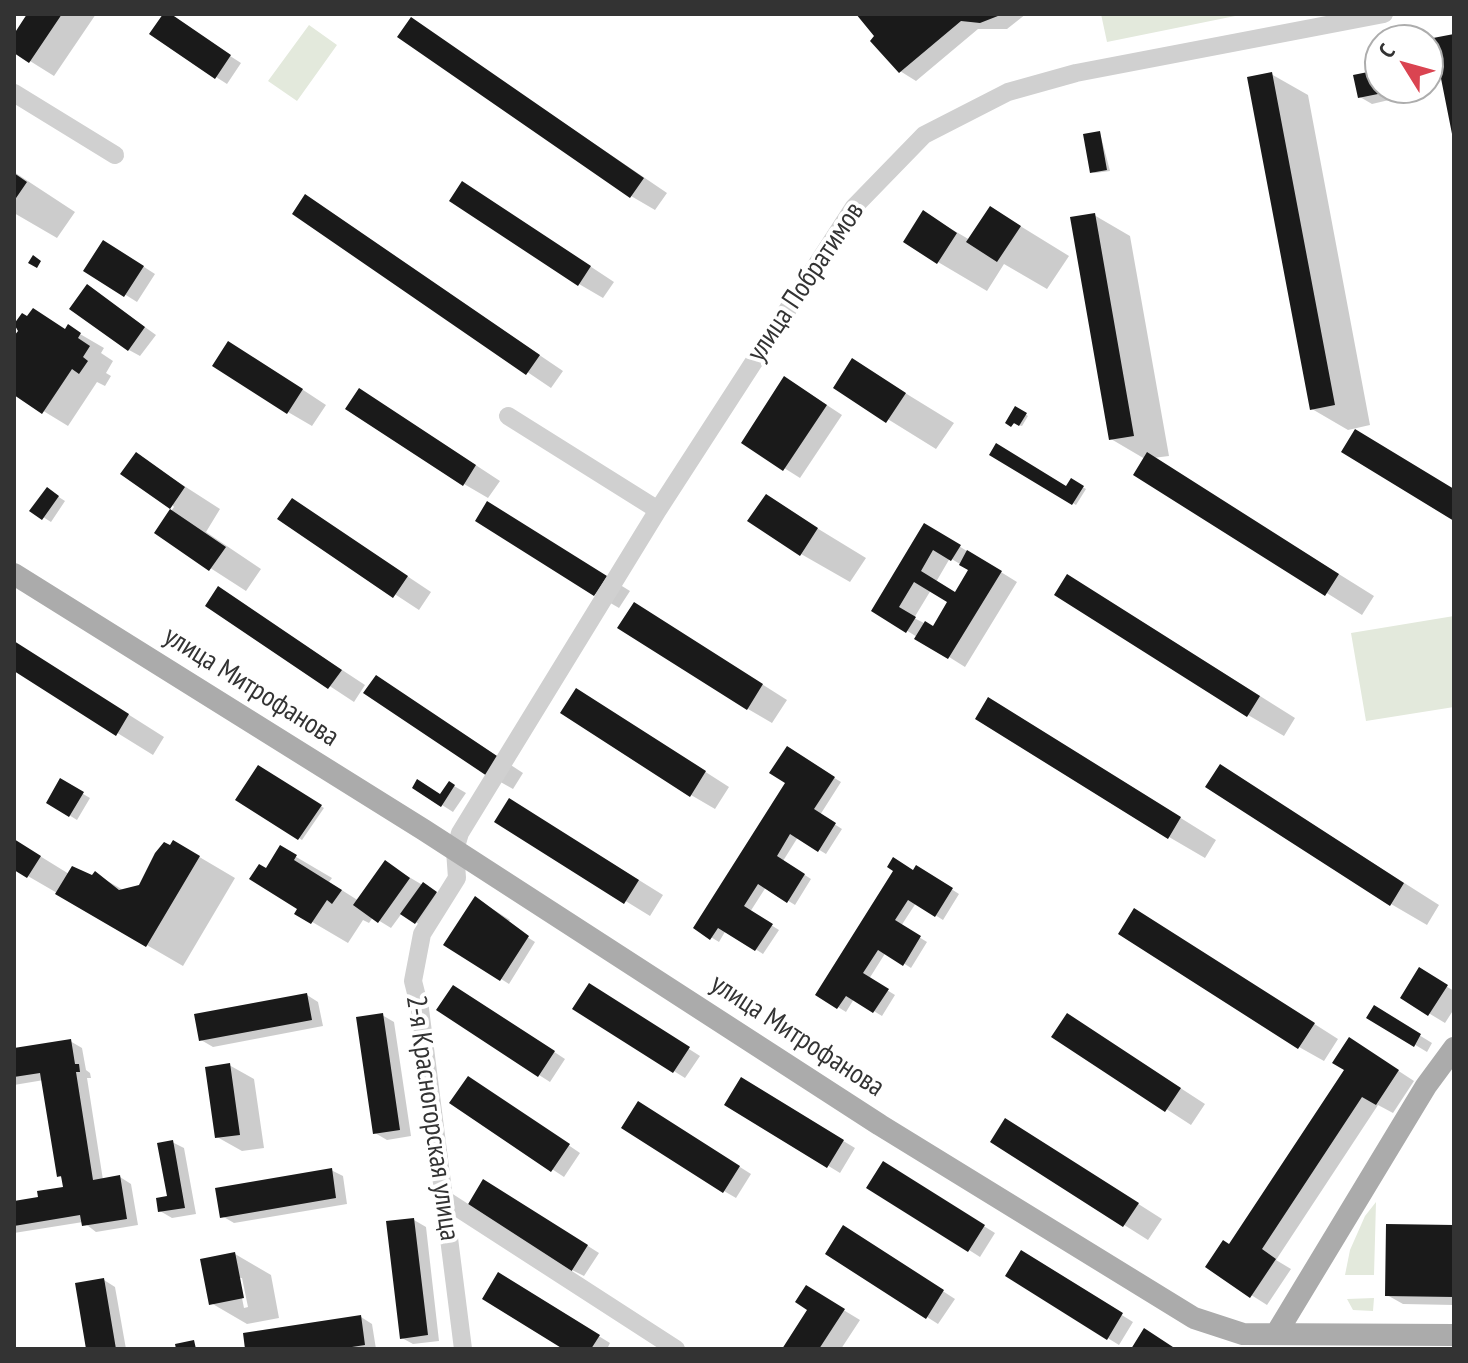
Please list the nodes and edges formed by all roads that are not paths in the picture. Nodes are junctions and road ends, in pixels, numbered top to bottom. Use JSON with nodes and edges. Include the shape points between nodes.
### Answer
{"nodes":[{"id":1,"x":1384,"y":14,"type":"edge"},
{"id":2,"x":14,"y":93,"type":"edge"},
{"id":3,"x":115,"y":155,"type":"dead end"},
{"id":4,"x":508,"y":416,"type":"dead end"},
{"id":5,"x":658,"y":510,"type":"junction"},
{"id":6,"x":14,"y":574,"type":"edge"},
{"id":7,"x":455,"y":850,"type":"junction"},
{"id":8,"x":1454,"y":1048,"type":"edge"},
{"id":9,"x":444,"y":1199,"type":"junction"},
{"id":10,"x":1454,"y":1335,"type":"edge"},
{"id":11,"x":1271,"y":1341,"type":"edge"},
{"id":12,"x":463,"y":1349,"type":"edge"},
{"id":13,"x":676,"y":1349,"type":"edge"}],
"edges":[{"from":1,"to":5,"type":"street","name":"улица Побратимов","via":[[1063,76],[1008,92],[939,124],[854,207]]},
{"from":2,"to":3,"type":"street"},
{"from":4,"to":5,"type":"street"},
{"from":5,"to":7,"type":"street","name":"улица Побратимов","via":[[460,833]]},
{"from":6,"to":7,"type":"main road","name":"улица Митрофанова"},
{"from":7,"to":9,"type":"street","name":"2-я Красногорская улица","via":[[457,878],[422,934],[413,981]]},
{"from":7,"to":11,"type":"main road","name":"улица Митрофанова","via":[[880,1125],[1194,1318]]},
{"from":8,"to":11,"type":"main road"},
{"from":9,"to":12,"type":"street","name":"2-я Красногорская улица"},
{"from":9,"to":13,"type":"street"},
{"from":10,"to":11,"type":"main road","name":"улица Митрофанова"}]}
